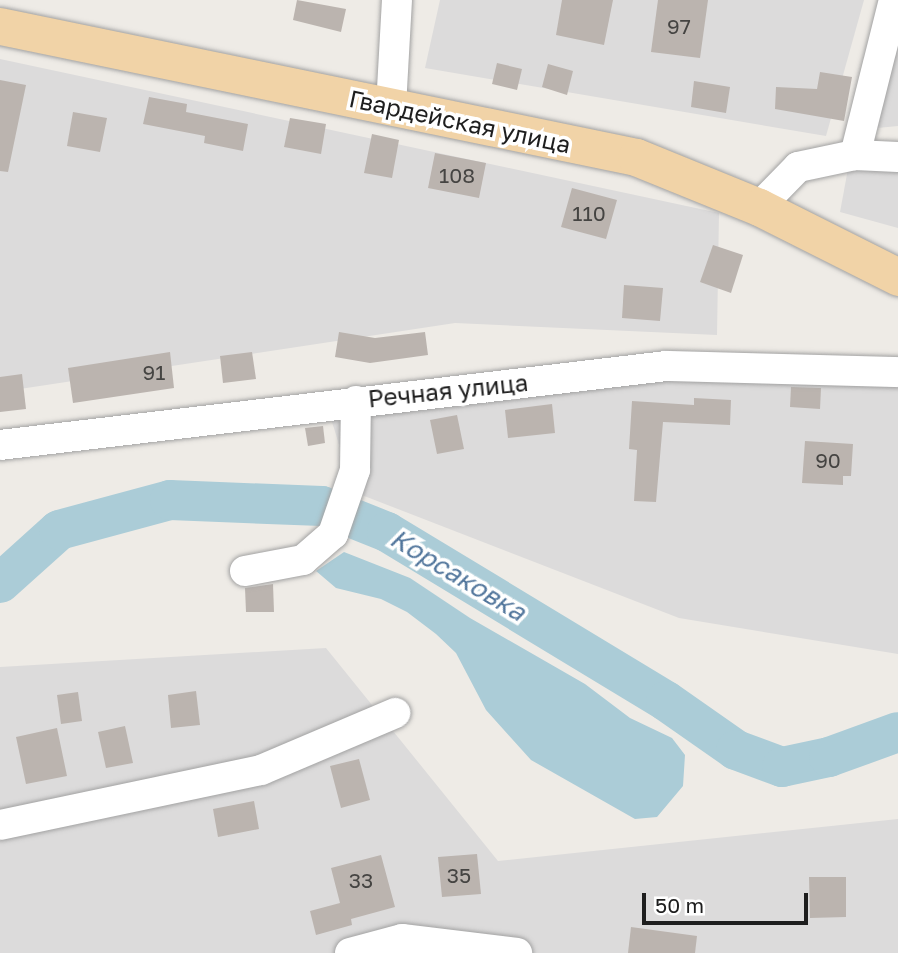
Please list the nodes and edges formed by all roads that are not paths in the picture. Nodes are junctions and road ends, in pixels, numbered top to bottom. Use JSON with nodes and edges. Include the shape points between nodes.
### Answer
{"nodes":[{"id":1,"x":397,"y":0,"type":"edge"},
{"id":2,"x":894,"y":0,"type":"edge"},
{"id":3,"x":0,"y":26,"type":"edge"},
{"id":4,"x":391,"y":107,"type":"junction"},
{"id":5,"x":855,"y":155,"type":"junction"},
{"id":6,"x":898,"y":157,"type":"edge"},
{"id":7,"x":759,"y":207,"type":"junction"},
{"id":8,"x":898,"y":277,"type":"edge"},
{"id":9,"x":898,"y":372,"type":"edge"},
{"id":10,"x":356,"y":401,"type":"junction"},
{"id":11,"x":0,"y":445,"type":"edge"},
{"id":12,"x":245,"y":571,"type":"dead end"},
{"id":13,"x":395,"y":713,"type":"dead end"},
{"id":14,"x":0,"y":825,"type":"edge"},
{"id":15,"x":350,"y":953,"type":"edge"},
{"id":16,"x":517,"y":953,"type":"edge"}],
"edges":[{"from":1,"to":4,"type":"street"},
{"from":2,"to":5,"type":"street"},
{"from":3,"to":4,"type":"main road","name":"Гвардейская улица"},
{"from":4,"to":7,"type":"main road","name":"Гвардейская улица","via":[[636,158]]},
{"from":5,"to":6,"type":"street"},
{"from":5,"to":7,"type":"street","via":[[798,167]]},
{"from":7,"to":8,"type":"main road","name":"Гвардейская улица"},
{"from":9,"to":10,"type":"street","name":"Речная улица","via":[[666,366]]},
{"from":10,"to":11,"type":"street","name":"Речная улица"},
{"from":10,"to":12,"type":"street","via":[[355,470],[333,534],[303,560]]},
{"from":13,"to":14,"type":"street","via":[[261,770]]},
{"from":15,"to":16,"type":"street","via":[[402,939]]}]}
